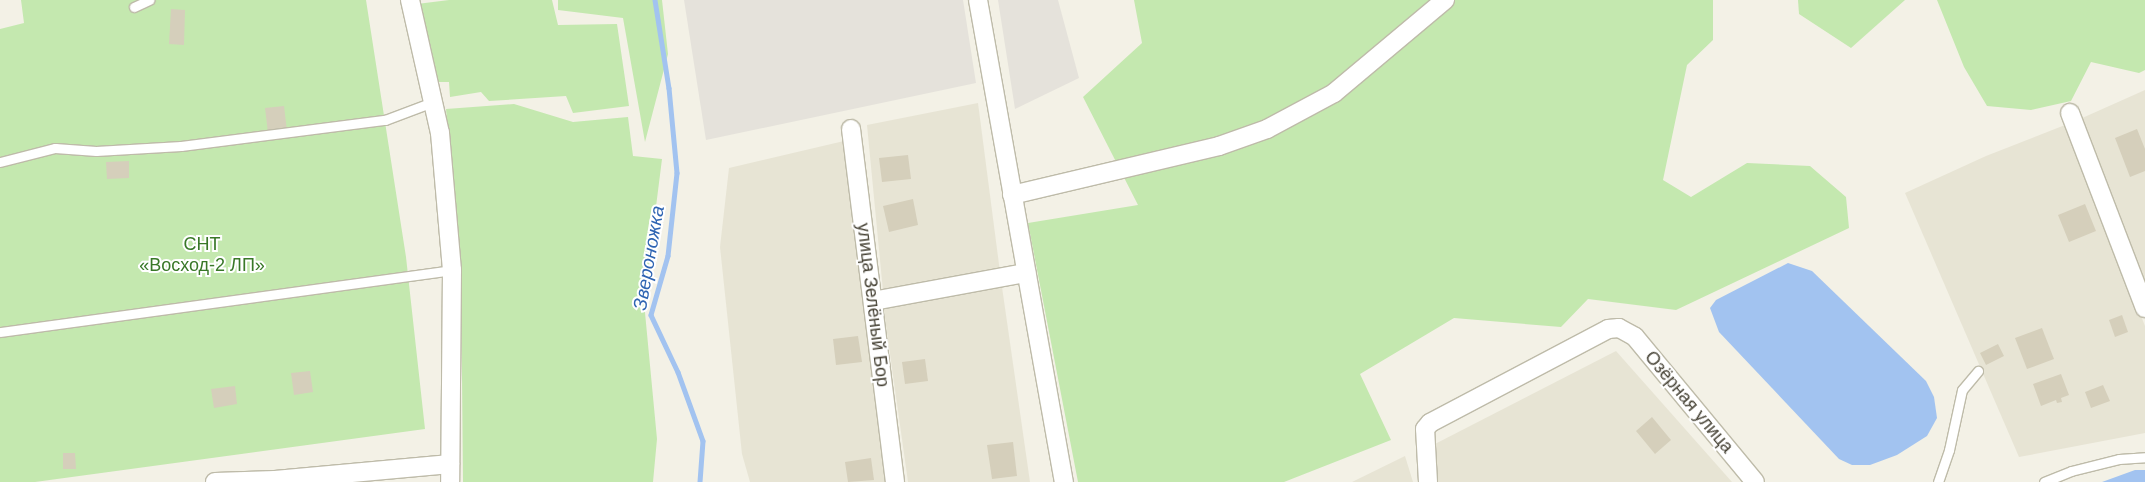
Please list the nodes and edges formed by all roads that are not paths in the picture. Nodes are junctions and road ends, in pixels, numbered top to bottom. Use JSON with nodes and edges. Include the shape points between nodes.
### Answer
{"nodes":[{"id":1,"x":150,"y":0,"type":"edge"},
{"id":2,"x":410,"y":0,"type":"edge"},
{"id":3,"x":978,"y":0,"type":"edge"},
{"id":4,"x":1444,"y":0,"type":"edge"},
{"id":5,"x":134,"y":6,"type":"dead end"},
{"id":6,"x":433,"y":102,"type":"junction"},
{"id":7,"x":2070,"y":113,"type":"dead end"},
{"id":8,"x":851,"y":129,"type":"dead end"},
{"id":9,"x":0,"y":162,"type":"edge"},
{"id":10,"x":1012,"y":195,"type":"junction"},
{"id":11,"x":452,"y":270,"type":"junction"},
{"id":12,"x":1026,"y":273,"type":"junction"},
{"id":13,"x":2142,"y":290,"type":"edge"},
{"id":14,"x":873,"y":301,"type":"junction"},
{"id":15,"x":2145,"y":308,"type":"edge"},
{"id":16,"x":0,"y":332,"type":"edge"},
{"id":17,"x":1978,"y":371,"type":"dead end"},
{"id":18,"x":2145,"y":457,"type":"edge"},
{"id":19,"x":450,"y":464,"type":"junction"},
{"id":20,"x":215,"y":482,"type":"edge"},
{"id":21,"x":450,"y":482,"type":"edge"},
{"id":22,"x":896,"y":482,"type":"edge"},
{"id":23,"x":1064,"y":482,"type":"edge"},
{"id":24,"x":1428,"y":482,"type":"edge"},
{"id":25,"x":1755,"y":482,"type":"edge"},
{"id":26,"x":1938,"y":482,"type":"edge"},
{"id":27,"x":2044,"y":482,"type":"edge"}],
"edges":[{"from":1,"to":5,"type":"lane"},
{"from":2,"to":6,"type":"street"},
{"from":3,"to":10,"type":"street"},
{"from":4,"to":10,"type":"street","via":[[1334,93],[1267,129],[1219,146]]},
{"from":6,"to":9,"type":"lane","via":[[385,120],[181,146],[96,151],[55,148]]},
{"from":6,"to":11,"type":"street","via":[[440,133]]},
{"from":7,"to":13,"type":"street"},
{"from":8,"to":14,"type":"street","name":"улица Зелёный Бор"},
{"from":10,"to":12,"type":"street"},
{"from":11,"to":16,"type":"lane"},
{"from":11,"to":19,"type":"street"},
{"from":12,"to":14,"type":"street"},
{"from":12,"to":23,"type":"street"},
{"from":13,"to":15,"type":"street"},
{"from":14,"to":22,"type":"street","name":"улица Зелёный Бор"},
{"from":17,"to":26,"type":"lane","via":[[1962,390]]},
{"from":18,"to":27,"type":"lane","via":[[2119,459],[2071,470]]},
{"from":19,"to":20,"type":"street","via":[[276,480]]},
{"from":19,"to":21,"type":"street"},
{"from":24,"to":25,"type":"street","name":"Озёрная улица","via":[[1425,429],[1430,423],[1608,329],[1619,328],[1635,337]]}]}
